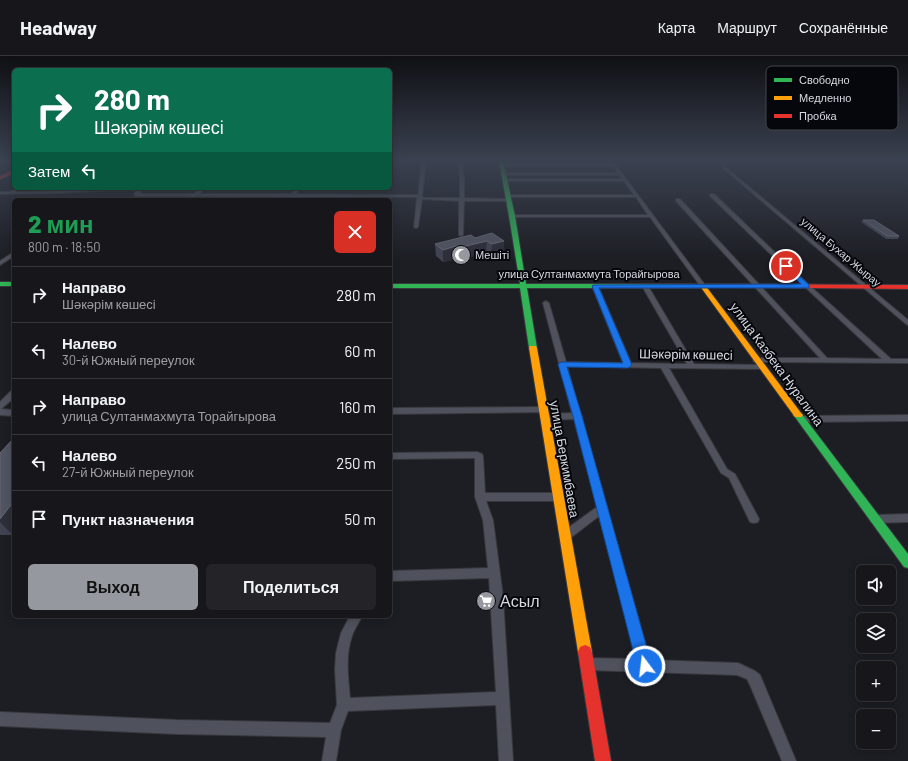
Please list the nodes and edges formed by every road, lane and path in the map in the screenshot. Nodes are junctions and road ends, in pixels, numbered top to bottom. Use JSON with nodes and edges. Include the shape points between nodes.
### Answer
{"nodes":[{"id":1,"x":137,"y":194,"type":"edge"},
{"id":2,"x":166,"y":194,"type":"edge"},
{"id":3,"x":421,"y":194,"type":"edge"},
{"id":4,"x":462,"y":194,"type":"edge"},
{"id":5,"x":508,"y":194,"type":"edge"},
{"id":6,"x":756,"y":194,"type":"edge"},
{"id":7,"x":164,"y":196,"type":"junction"},
{"id":8,"x":337,"y":196,"type":"edge"},
{"id":9,"x":636,"y":196,"type":"joint"},
{"id":10,"x":712,"y":196,"type":"dead end"},
{"id":11,"x":162,"y":198,"type":"edge"},
{"id":12,"x":192,"y":198,"type":"edge"},
{"id":13,"x":246,"y":198,"type":"edge"},
{"id":14,"x":292,"y":198,"type":"edge"},
{"id":15,"x":379,"y":198,"type":"edge"},
{"id":16,"x":421,"y":198,"type":"junction"},
{"id":17,"x":509,"y":198,"type":"junction"},
{"id":18,"x":462,"y":199,"type":"junction"},
{"id":19,"x":678,"y":200,"type":"dead end"},
{"id":20,"x":512,"y":216,"type":"junction"},
{"id":21,"x":651,"y":216,"type":"junction"},
{"id":22,"x":416,"y":227,"type":"dead end"},
{"id":23,"x":461,"y":235,"type":"dead end"},
{"id":24,"x":12,"y":255,"type":"edge"},
{"id":25,"x":12,"y":260,"type":"edge"},
{"id":26,"x":2,"y":261,"type":"edge"},
{"id":27,"x":0,"y":284,"type":"edge"},
{"id":28,"x":12,"y":284,"type":"edge"},
{"id":29,"x":392,"y":286,"type":"edge"},
{"id":30,"x":595,"y":286,"type":"junction"},
{"id":31,"x":645,"y":286,"type":"junction"},
{"id":32,"x":703,"y":286,"type":"junction"},
{"id":33,"x":758,"y":286,"type":"junction"},
{"id":34,"x":807,"y":286,"type":"junction"},
{"id":35,"x":524,"y":287,"type":"junction"},
{"id":36,"x":867,"y":287,"type":"junction"},
{"id":37,"x":908,"y":287,"type":"edge"},
{"id":38,"x":546,"y":303,"type":"dead end"},
{"id":39,"x":908,"y":323,"type":"edge"},
{"id":40,"x":825,"y":360,"type":"junction"},
{"id":41,"x":890,"y":361,"type":"junction"},
{"id":42,"x":908,"y":361,"type":"edge"},
{"id":43,"x":760,"y":363,"type":"junction"},
{"id":44,"x":562,"y":364,"type":"junction"},
{"id":45,"x":628,"y":365,"type":"junction"},
{"id":46,"x":664,"y":366,"type":"junction"},
{"id":47,"x":692,"y":366,"type":"junction"},
{"id":48,"x":12,"y":395,"type":"edge"},
{"id":49,"x":0,"y":408,"type":"edge"},
{"id":50,"x":392,"y":411,"type":"edge"},
{"id":51,"x":0,"y":412,"type":"edge"},
{"id":52,"x":12,"y":413,"type":"edge"},
{"id":53,"x":544,"y":414,"type":"junction"},
{"id":54,"x":578,"y":416,"type":"junction"},
{"id":55,"x":908,"y":418,"type":"edge"},
{"id":56,"x":801,"y":419,"type":"junction"},
{"id":57,"x":392,"y":456,"type":"edge"},
{"id":58,"x":480,"y":497,"type":"junction"},
{"id":59,"x":558,"y":497,"type":"junction"},
{"id":60,"x":602,"y":508,"type":"junction"},
{"id":61,"x":908,"y":518,"type":"edge"},
{"id":62,"x":754,"y":519,"type":"dead end"},
{"id":63,"x":875,"y":519,"type":"junction"},
{"id":64,"x":565,"y":536,"type":"junction"},
{"id":65,"x":908,"y":563,"type":"edge"},
{"id":66,"x":494,"y":573,"type":"junction"},
{"id":67,"x":392,"y":576,"type":"edge"},
{"id":68,"x":355,"y":618,"type":"edge"},
{"id":69,"x":587,"y":664,"type":"junction"},
{"id":70,"x":645,"y":666,"type":"junction"},
{"id":71,"x":503,"y":698,"type":"junction"},
{"id":72,"x":344,"y":705,"type":"junction"},
{"id":73,"x":0,"y":719,"type":"edge"},
{"id":74,"x":334,"y":730,"type":"junction"},
{"id":75,"x":789,"y":760,"type":"edge"},
{"id":76,"x":329,"y":761,"type":"edge"},
{"id":77,"x":506,"y":761,"type":"edge"},
{"id":78,"x":603,"y":761,"type":"edge"}],
"edges":[{"from":1,"to":7,"type":"street"},
{"from":2,"to":7,"type":"street"},
{"from":3,"to":16,"type":"street"},
{"from":4,"to":18,"type":"street"},
{"from":5,"to":17,"type":"street","name":"улица Беркимбаева"},
{"from":6,"to":36,"type":"street","name":"улица Бухар Жырау"},
{"from":7,"to":11,"type":"street"},
{"from":7,"to":12,"type":"street"},
{"from":8,"to":14,"type":"street"},
{"from":8,"to":15,"type":"street"},
{"from":9,"to":17,"type":"street"},
{"from":9,"to":21,"type":"street","name":"улица Казбека Нуралина"},
{"from":10,"to":34,"type":"street"},
{"from":12,"to":13,"type":"street"},
{"from":13,"to":14,"type":"street"},
{"from":15,"to":16,"type":"street"},
{"from":16,"to":18,"type":"street"},
{"from":16,"to":22,"type":"street"},
{"from":17,"to":18,"type":"street"},
{"from":17,"to":20,"type":"street","name":"улица Беркимбаева"},
{"from":18,"to":23,"type":"street"},
{"from":19,"to":33,"type":"street"},
{"from":20,"to":21,"type":"street"},
{"from":20,"to":35,"type":"street","name":"улица Беркимбаева"},
{"from":21,"to":32,"type":"street","name":"улица Казбека Нуралина"},
{"from":24,"to":26,"type":"street"},
{"from":25,"to":26,"type":"street"},
{"from":27,"to":28,"type":"street"},
{"from":29,"to":35,"type":"street","name":"улица Султанмахмута Торайгырова"},
{"from":30,"to":31,"type":"street","name":"улица Султанмахмута Торайгырова"},
{"from":30,"to":35,"type":"street","name":"улица Султанмахмута Торайгырова"},
{"from":30,"to":45,"type":"street"},
{"from":31,"to":32,"type":"street","name":"улица Султанмахмута Торайгырова"},
{"from":31,"to":47,"type":"street"},
{"from":32,"to":33,"type":"street","name":"улица Султанмахмута Торайгырова"},
{"from":32,"to":43,"type":"street","name":"улица Казбека Нуралина"},
{"from":33,"to":34,"type":"street","name":"улица Султанмахмута Торайгырова"},
{"from":33,"to":40,"type":"street"},
{"from":34,"to":36,"type":"street","name":"улица Султанмахмута Торайгырова"},
{"from":34,"to":41,"type":"street"},
{"from":35,"to":53,"type":"street","name":"улица Беркимбаева"},
{"from":36,"to":37,"type":"street","name":"улица Султанмахмута Торайгырова"},
{"from":36,"to":39,"type":"street","name":"улица Бухар Жырау"},
{"from":38,"to":44,"type":"street"},
{"from":40,"to":41,"type":"street","name":"Шәкәрім көшесі"},
{"from":40,"to":43,"type":"street","name":"Шәкәрім көшесі"},
{"from":41,"to":42,"type":"street","name":"Шәкәрім көшесі"},
{"from":43,"to":47,"type":"street","name":"Шәкәрім көшесі"},
{"from":43,"to":56,"type":"street","name":"улица Казбека Нуралина"},
{"from":44,"to":45,"type":"street","name":"Шәкәрім көшесі"},
{"from":44,"to":54,"type":"street"},
{"from":45,"to":46,"type":"street","name":"Шәкәрім көшесі"},
{"from":46,"to":47,"type":"street","name":"Шәкәрім көшесі"},
{"from":46,"to":62,"type":"street","via":[[724,471],[732,476]]},
{"from":48,"to":49,"type":"street"},
{"from":50,"to":53,"type":"street"},
{"from":51,"to":52,"type":"street"},
{"from":53,"to":54,"type":"street"},
{"from":53,"to":59,"type":"street","name":"улица Беркимбаева"},
{"from":54,"to":60,"type":"street"},
{"from":55,"to":56,"type":"street"},
{"from":56,"to":63,"type":"street","name":"улица Казбека Нуралина"},
{"from":57,"to":58,"type":"street","via":[[477,455],[480,459]]},
{"from":58,"to":59,"type":"street"},
{"from":58,"to":66,"type":"street","via":[[488,520]]},
{"from":59,"to":64,"type":"street","name":"улица Беркимбаева"},
{"from":60,"to":64,"type":"street"},
{"from":60,"to":70,"type":"street"},
{"from":61,"to":63,"type":"street"},
{"from":63,"to":65,"type":"street","name":"улица Казбека Нуралина"},
{"from":64,"to":69,"type":"street","name":"улица Беркимбаева"},
{"from":66,"to":67,"type":"street"},
{"from":66,"to":71,"type":"street"},
{"from":68,"to":72,"type":"street","via":[[346,636],[341,657]]},
{"from":69,"to":70,"type":"street"},
{"from":69,"to":78,"type":"street","name":"улица Беркимбаева"},
{"from":70,"to":75,"type":"street","via":[[738,669],[751,675]]},
{"from":71,"to":72,"type":"street"},
{"from":71,"to":77,"type":"street"},
{"from":72,"to":74,"type":"street"},
{"from":73,"to":74,"type":"street","via":[[177,727]]},
{"from":74,"to":76,"type":"street"}]}
